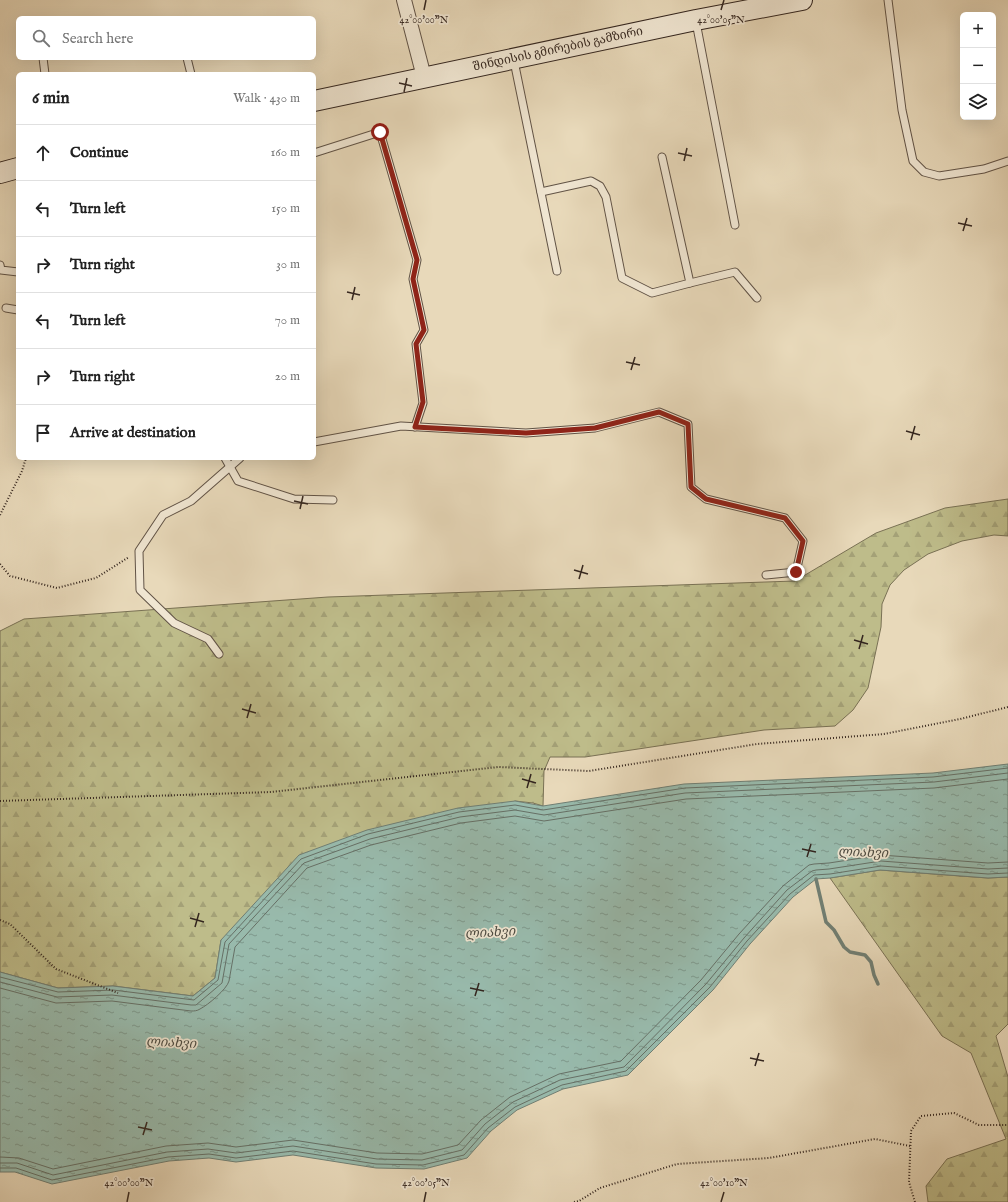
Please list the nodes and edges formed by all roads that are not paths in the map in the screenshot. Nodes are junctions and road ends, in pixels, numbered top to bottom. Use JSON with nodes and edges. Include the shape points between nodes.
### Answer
{"nodes":[{"id":1,"x":404,"y":0,"type":"edge"},
{"id":2,"x":799,"y":0,"type":"edge"},
{"id":3,"x":888,"y":0,"type":"edge"},
{"id":4,"x":696,"y":20,"type":"junction"},
{"id":5,"x":514,"y":58,"type":"junction"},
{"id":6,"x":43,"y":60,"type":"edge"},
{"id":7,"x":188,"y":60,"type":"edge"},
{"id":8,"x":45,"y":72,"type":"edge"},
{"id":9,"x":190,"y":72,"type":"edge"},
{"id":10,"x":424,"y":77,"type":"junction"},
{"id":11,"x":316,"y":101,"type":"edge"},
{"id":12,"x":316,"y":152,"type":"edge"},
{"id":13,"x":662,"y":157,"type":"dead end"},
{"id":14,"x":1008,"y":161,"type":"edge"},
{"id":15,"x":16,"y":169,"type":"edge"},
{"id":16,"x":0,"y":173,"type":"edge"},
{"id":17,"x":541,"y":192,"type":"junction"},
{"id":18,"x":735,"y":225,"type":"dead end"},
{"id":19,"x":0,"y":265,"type":"edge"},
{"id":20,"x":557,"y":270,"type":"dead end"},
{"id":21,"x":16,"y":272,"type":"edge"},
{"id":22,"x":690,"y":283,"type":"junction"},
{"id":23,"x":757,"y":298,"type":"dead end"},
{"id":24,"x":6,"y":308,"type":"dead end"},
{"id":25,"x":16,"y":310,"type":"edge"},
{"id":26,"x":415,"y":427,"type":"junction"},
{"id":27,"x":316,"y":442,"type":"edge"},
{"id":28,"x":226,"y":460,"type":"edge"},
{"id":29,"x":238,"y":460,"type":"edge"},
{"id":30,"x":230,"y":467,"type":"junction"},
{"id":31,"x":332,"y":500,"type":"dead end"},
{"id":32,"x":766,"y":575,"type":"dead end"},
{"id":33,"x":219,"y":654,"type":"dead end"}],
"edges":[{"from":1,"to":10,"type":"street"},
{"from":2,"to":4,"type":"main road","name":"შინდისის გმირების გამზირი"},
{"from":3,"to":14,"type":"lane","via":[[902,110],[913,161],[924,172],[939,176],[984,169]]},
{"from":4,"to":5,"type":"main road","name":"შინდისის გმირების გამზირი"},
{"from":4,"to":18,"type":"lane"},
{"from":5,"to":10,"type":"main road","name":"შინდისის გმირების გამზირი"},
{"from":5,"to":17,"type":"lane"},
{"from":6,"to":8,"type":"lane"},
{"from":7,"to":9,"type":"lane"},
{"from":10,"to":11,"type":"main road","name":"შინდისის გმირების გამზირი"},
{"from":12,"to":26,"type":"lane","via":[[380,132],[417,260],[413,279],[424,330],[416,344],[423,402]]},
{"from":13,"to":22,"type":"lane"},
{"from":15,"to":16,"type":"main road"},
{"from":17,"to":20,"type":"lane"},
{"from":17,"to":22,"type":"lane","via":[[591,181],[600,186],[606,197],[622,278],[652,293]]},
{"from":19,"to":21,"type":"lane","via":[[1,270]]},
{"from":22,"to":23,"type":"lane","via":[[735,272]]},
{"from":24,"to":25,"type":"lane"},
{"from":26,"to":27,"type":"lane","via":[[401,426]]},
{"from":26,"to":32,"type":"lane","via":[[526,433],[595,428],[659,412],[688,424],[691,487],[706,499],[785,518],[803,541],[796,572]]},
{"from":28,"to":30,"type":"lane"},
{"from":29,"to":30,"type":"lane"},
{"from":30,"to":31,"type":"lane","via":[[238,481],[294,499]]},
{"from":30,"to":33,"type":"lane","via":[[191,501],[163,515],[139,551],[140,590],[174,623],[208,639]]}]}
